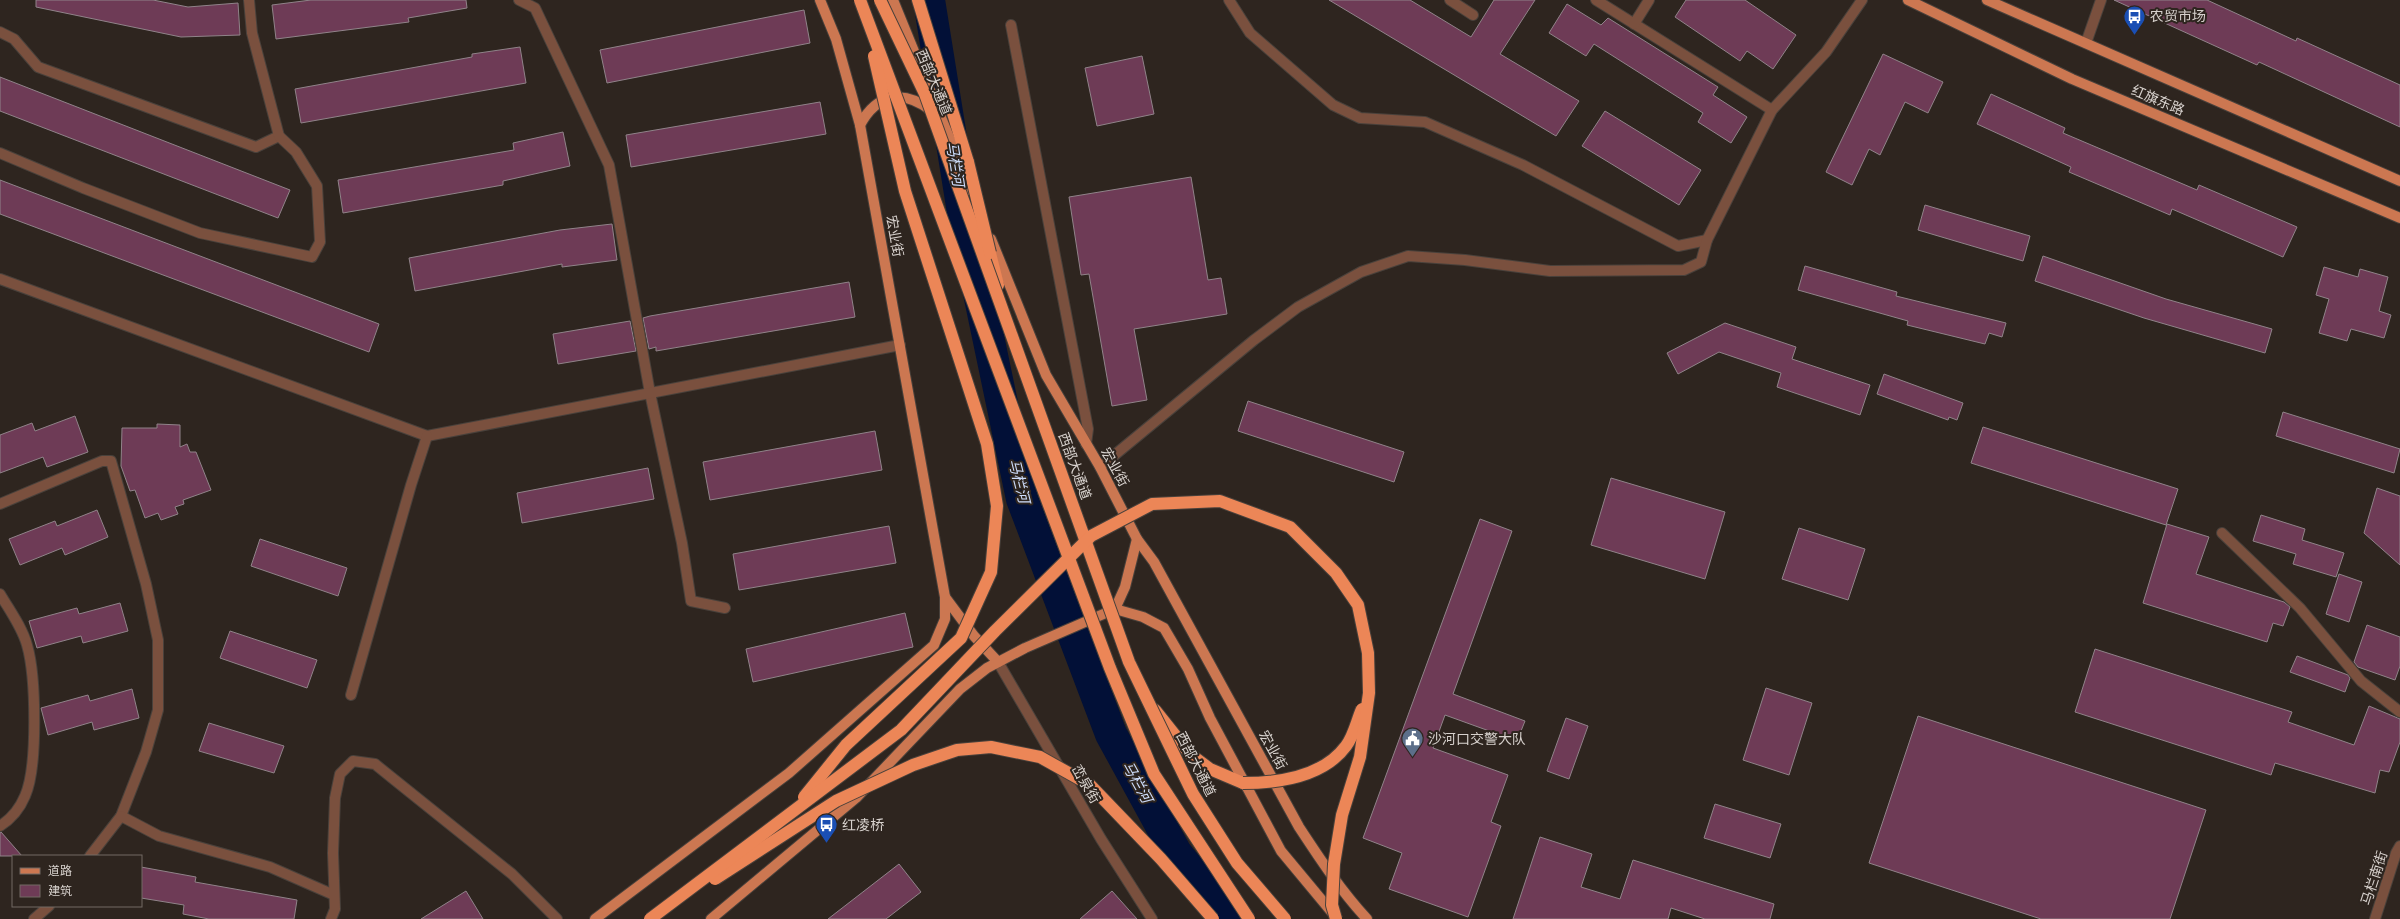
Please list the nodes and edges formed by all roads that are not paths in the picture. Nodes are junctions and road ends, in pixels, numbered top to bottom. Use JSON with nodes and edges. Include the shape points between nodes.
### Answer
{"nodes":[{"id":1,"x":249,"y":0,"type":"edge"},
{"id":2,"x":519,"y":0,"type":"edge"},
{"id":3,"x":820,"y":0,"type":"edge"},
{"id":4,"x":880,"y":0,"type":"edge"},
{"id":5,"x":893,"y":0,"type":"edge"},
{"id":6,"x":918,"y":0,"type":"edge"},
{"id":7,"x":1229,"y":0,"type":"edge"},
{"id":8,"x":1450,"y":0,"type":"edge"},
{"id":9,"x":1596,"y":0,"type":"edge"},
{"id":10,"x":1649,"y":0,"type":"edge"},
{"id":11,"x":1862,"y":0,"type":"edge"},
{"id":12,"x":1908,"y":0,"type":"edge"},
{"id":13,"x":1987,"y":0,"type":"edge"},
{"id":14,"x":2102,"y":0,"type":"edge"},
{"id":15,"x":861,"y":3,"type":"edge"},
{"id":16,"x":1473,"y":15,"type":"dead end"},
{"id":17,"x":1634,"y":24,"type":"junction"},
{"id":18,"x":1011,"y":25,"type":"dead end"},
{"id":19,"x":0,"y":32,"type":"edge"},
{"id":20,"x":2086,"y":43,"type":"junction"},
{"id":21,"x":1772,"y":110,"type":"junction"},
{"id":22,"x":941,"y":117,"type":"junction"},
{"id":23,"x":860,"y":125,"type":"junction"},
{"id":24,"x":279,"y":136,"type":"junction"},
{"id":25,"x":0,"y":153,"type":"edge"},
{"id":26,"x":2400,"y":181,"type":"edge"},
{"id":27,"x":2400,"y":218,"type":"edge"},
{"id":28,"x":1707,"y":240,"type":"junction"},
{"id":29,"x":0,"y":279,"type":"edge"},
{"id":30,"x":1006,"y":317,"type":"junction"},
{"id":31,"x":900,"y":345,"type":"junction"},
{"id":32,"x":650,"y":393,"type":"junction"},
{"id":33,"x":427,"y":436,"type":"junction"},
{"id":34,"x":1086,"y":444,"type":"junction"},
{"id":35,"x":1100,"y":467,"type":"junction"},
{"id":36,"x":0,"y":504,"type":"edge"},
{"id":37,"x":2222,"y":533,"type":"dead end"},
{"id":38,"x":1137,"y":540,"type":"junction"},
{"id":39,"x":0,"y":594,"type":"edge"},
{"id":40,"x":945,"y":596,"type":"junction"},
{"id":41,"x":725,"y":608,"type":"dead end"},
{"id":42,"x":1115,"y":609,"type":"junction"},
{"id":43,"x":998,"y":662,"type":"junction"},
{"id":44,"x":1138,"y":681,"type":"junction"},
{"id":45,"x":1369,"y":693,"type":"junction"},
{"id":46,"x":351,"y":695,"type":"dead end"},
{"id":47,"x":2400,"y":712,"type":"edge"},
{"id":48,"x":792,"y":811,"type":"junction"},
{"id":49,"x":121,"y":816,"type":"junction"},
{"id":50,"x":0,"y":826,"type":"edge"},
{"id":51,"x":2399,"y":851,"type":"edge"},
{"id":52,"x":91,"y":855,"type":"edge"},
{"id":53,"x":334,"y":895,"type":"junction"},
{"id":54,"x":48,"y":907,"type":"edge"},
{"id":55,"x":34,"y":919,"type":"edge"},
{"id":56,"x":331,"y":919,"type":"edge"},
{"id":57,"x":557,"y":919,"type":"edge"},
{"id":58,"x":595,"y":919,"type":"edge"},
{"id":59,"x":652,"y":919,"type":"edge"},
{"id":60,"x":711,"y":919,"type":"edge"},
{"id":61,"x":1152,"y":919,"type":"edge"},
{"id":62,"x":1213,"y":919,"type":"edge"},
{"id":63,"x":1249,"y":919,"type":"edge"},
{"id":64,"x":1284,"y":919,"type":"edge"},
{"id":65,"x":1337,"y":919,"type":"edge"},
{"id":66,"x":1367,"y":919,"type":"edge"},
{"id":67,"x":2375,"y":919,"type":"edge"}],
"edges":[{"from":1,"to":24,"type":"street","via":[[252,32]]},
{"from":2,"to":32,"type":"street","via":[[535,8],[609,166]]},
{"from":3,"to":23,"type":"main road","name":"宏业街","via":[[836,39]]},
{"from":4,"to":30,"type":"highway","name":"西部大通道","bridge":true,"via":[[925,94]]},
{"from":5,"to":22,"type":"main road","name":"宏业街"},
{"from":6,"to":30,"type":"highway","bridge":true,"via":[[973,180]]},
{"from":7,"to":28,"type":"street","via":[[1250,32],[1333,105],[1360,118],[1425,122],[1523,166],[1678,246]]},
{"from":8,"to":16,"type":"street"},
{"from":9,"to":17,"type":"street"},
{"from":10,"to":17,"type":"street"},
{"from":11,"to":21,"type":"street","via":[[1826,52]]},
{"from":12,"to":27,"type":"main road","name":"红旗东路","via":[[2072,79]]},
{"from":13,"to":20,"type":"main road","name":"红旗东路"},
{"from":14,"to":20,"type":"street"},
{"from":15,"to":48,"type":"highway","bridge":true,"via":[[905,191],[987,444],[997,506],[991,572],[960,638],[846,745]]},
{"from":15,"to":63,"type":"highway","bridge":true,"via":[[1107,660],[1154,774]]},
{"from":17,"to":21,"type":"street"},
{"from":18,"to":34,"type":"street","via":[[1088,429]]},
{"from":19,"to":24,"type":"street","via":[[14,38],[38,68],[256,147]]},
{"from":20,"to":26,"type":"main road","name":"红旗东路"},
{"from":21,"to":28,"type":"street"},
{"from":22,"to":23,"type":"main road","via":[[920,101],[890,98],[877,103],[868,111]]},
{"from":22,"to":34,"type":"main road","name":"宏业街","bridge":true,"via":[[1046,375]]},
{"from":23,"to":31,"type":"main road","name":"宏业街"},
{"from":24,"to":25,"type":"street","via":[[296,152],[317,186],[320,242],[312,257],[200,233]]},
{"from":28,"to":35,"type":"street","via":[[1701,262],[1684,270],[1550,271],[1465,260],[1408,256],[1361,272],[1292,312]]},
{"from":29,"to":33,"type":"street"},
{"from":30,"to":44,"type":"highway","name":"西部大通道","bridge":true},
{"from":31,"to":32,"type":"street"},
{"from":31,"to":40,"type":"main road","name":"宏业街"},
{"from":32,"to":33,"type":"street"},
{"from":32,"to":41,"type":"street","via":[[692,601]]},
{"from":33,"to":46,"type":"street"},
{"from":34,"to":35,"type":"main road","name":"宏业街"},
{"from":35,"to":38,"type":"main road","name":"宏业街"},
{"from":36,"to":49,"type":"street","via":[[102,461],[111,461],[146,584],[158,640],[158,710],[146,752]]},
{"from":37,"to":47,"type":"street","via":[[2300,608],[2361,681]]},
{"from":38,"to":42,"type":"main road","via":[[1125,587]]},
{"from":38,"to":66,"type":"main road","name":"宏业街","via":[[1154,562],[1299,827],[1323,864]]},
{"from":39,"to":50,"type":"street","via":[[22,630],[28,646],[32,675],[34,742],[32,775],[25,797],[11,818]]},
{"from":40,"to":43,"type":"main road","via":[[974,636]]},
{"from":40,"to":58,"type":"main road","name":"宏业街","via":[[945,619],[934,645],[789,773]]},
{"from":42,"to":43,"type":"main road"},
{"from":42,"to":65,"type":"main road","via":[[1143,617],[1164,628],[1188,669],[1210,718],[1281,851]]},
{"from":43,"to":60,"type":"main road","via":[[960,689],[856,798]]},
{"from":43,"to":61,"type":"street","name":"峦泉街","via":[[1101,839]]},
{"from":44,"to":45,"type":"highway","bridge":true,"via":[[1154,708],[1190,754],[1210,769],[1243,783],[1272,783],[1308,774],[1328,762],[1346,746]]},
{"from":44,"to":64,"type":"highway","name":"西部大通道","bridge":true,"via":[[1193,794],[1237,863]]},
{"from":45,"to":48,"type":"highway","bridge":true,"via":[[1368,653],[1358,605],[1336,573],[1290,527],[1220,501],[1152,504],[1091,536],[995,631],[901,730]]},
{"from":45,"to":65,"type":"highway","bridge":true,"via":[[1360,757],[1342,815],[1334,864],[1332,905]]},
{"from":48,"to":59,"type":"highway","bridge":true},
{"from":49,"to":52,"type":"street"},
{"from":49,"to":53,"type":"street","via":[[159,836],[270,868]]},
{"from":51,"to":67,"type":"street","name":"马栏南街"},
{"from":53,"to":56,"type":"street","via":[[335,909]]},
{"from":53,"to":57,"type":"street","via":[[335,798],[340,774],[353,761],[375,764],[391,776],[512,874]]},
{"from":54,"to":55,"type":"street"},
{"from":59,"to":62,"type":"highway","bridge":true,"via":[[836,801],[913,765],[957,750],[991,747],[1040,757],[1090,785],[1161,859]]}]}
